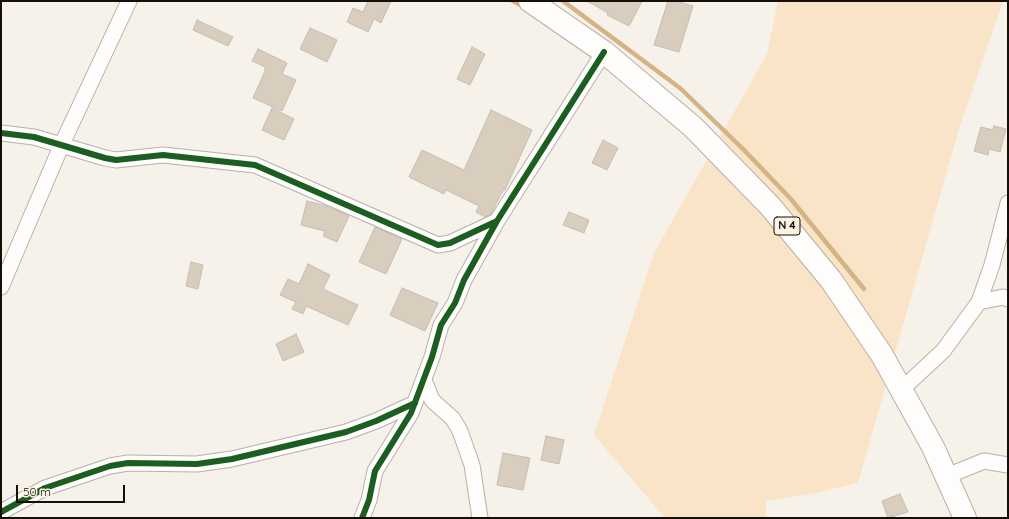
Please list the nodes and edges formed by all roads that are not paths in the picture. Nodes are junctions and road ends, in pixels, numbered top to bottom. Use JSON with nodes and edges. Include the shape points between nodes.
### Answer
{"nodes":[{"id":1,"x":129,"y":1,"type":"edge"},
{"id":2,"x":530,"y":1,"type":"edge"},
{"id":3,"x":604,"y":52,"type":"junction"},
{"id":4,"x":1,"y":133,"type":"edge"},
{"id":5,"x":62,"y":144,"type":"junction"},
{"id":6,"x":1008,"y":203,"type":"edge"},
{"id":7,"x":497,"y":222,"type":"junction"},
{"id":8,"x":1,"y":287,"type":"edge"},
{"id":9,"x":1008,"y":299,"type":"edge"},
{"id":10,"x":979,"y":302,"type":"junction"},
{"id":11,"x":424,"y":380,"type":"junction"},
{"id":12,"x":902,"y":389,"type":"junction"},
{"id":13,"x":415,"y":403,"type":"junction"},
{"id":14,"x":1008,"y":465,"type":"edge"},
{"id":15,"x":947,"y":476,"type":"junction"},
{"id":16,"x":1,"y":512,"type":"edge"},
{"id":17,"x":362,"y":518,"type":"edge"},
{"id":18,"x":480,"y":518,"type":"edge"},
{"id":19,"x":965,"y":518,"type":"edge"}],
"edges":[{"from":1,"to":5,"type":"street"},
{"from":2,"to":3,"type":"highway","number":"N 4"},
{"from":3,"to":7,"type":"street"},
{"from":3,"to":12,"type":"highway","number":"N 4","via":[[693,127],[770,206],[831,280]]},
{"from":4,"to":5,"type":"street"},
{"from":5,"to":7,"type":"street","via":[[116,160],[169,155],[255,165],[438,245],[450,243]]},
{"from":5,"to":8,"type":"street"},
{"from":6,"to":10,"type":"street","via":[[992,265]]},
{"from":7,"to":11,"type":"street","via":[[441,325]]},
{"from":9,"to":10,"type":"street","via":[[1003,297]]},
{"from":10,"to":12,"type":"street","via":[[944,351]]},
{"from":11,"to":13,"type":"street"},
{"from":11,"to":18,"type":"street","via":[[432,400],[453,419],[460,431],[472,465]]},
{"from":12,"to":15,"type":"highway","number":"N 4"},
{"from":13,"to":16,"type":"street","via":[[346,432],[232,459],[197,464],[128,463],[110,466],[45,488]]},
{"from":13,"to":17,"type":"street","via":[[375,471]]},
{"from":14,"to":15,"type":"street","via":[[984,461]]},
{"from":15,"to":19,"type":"highway","number":"N 4"}]}
